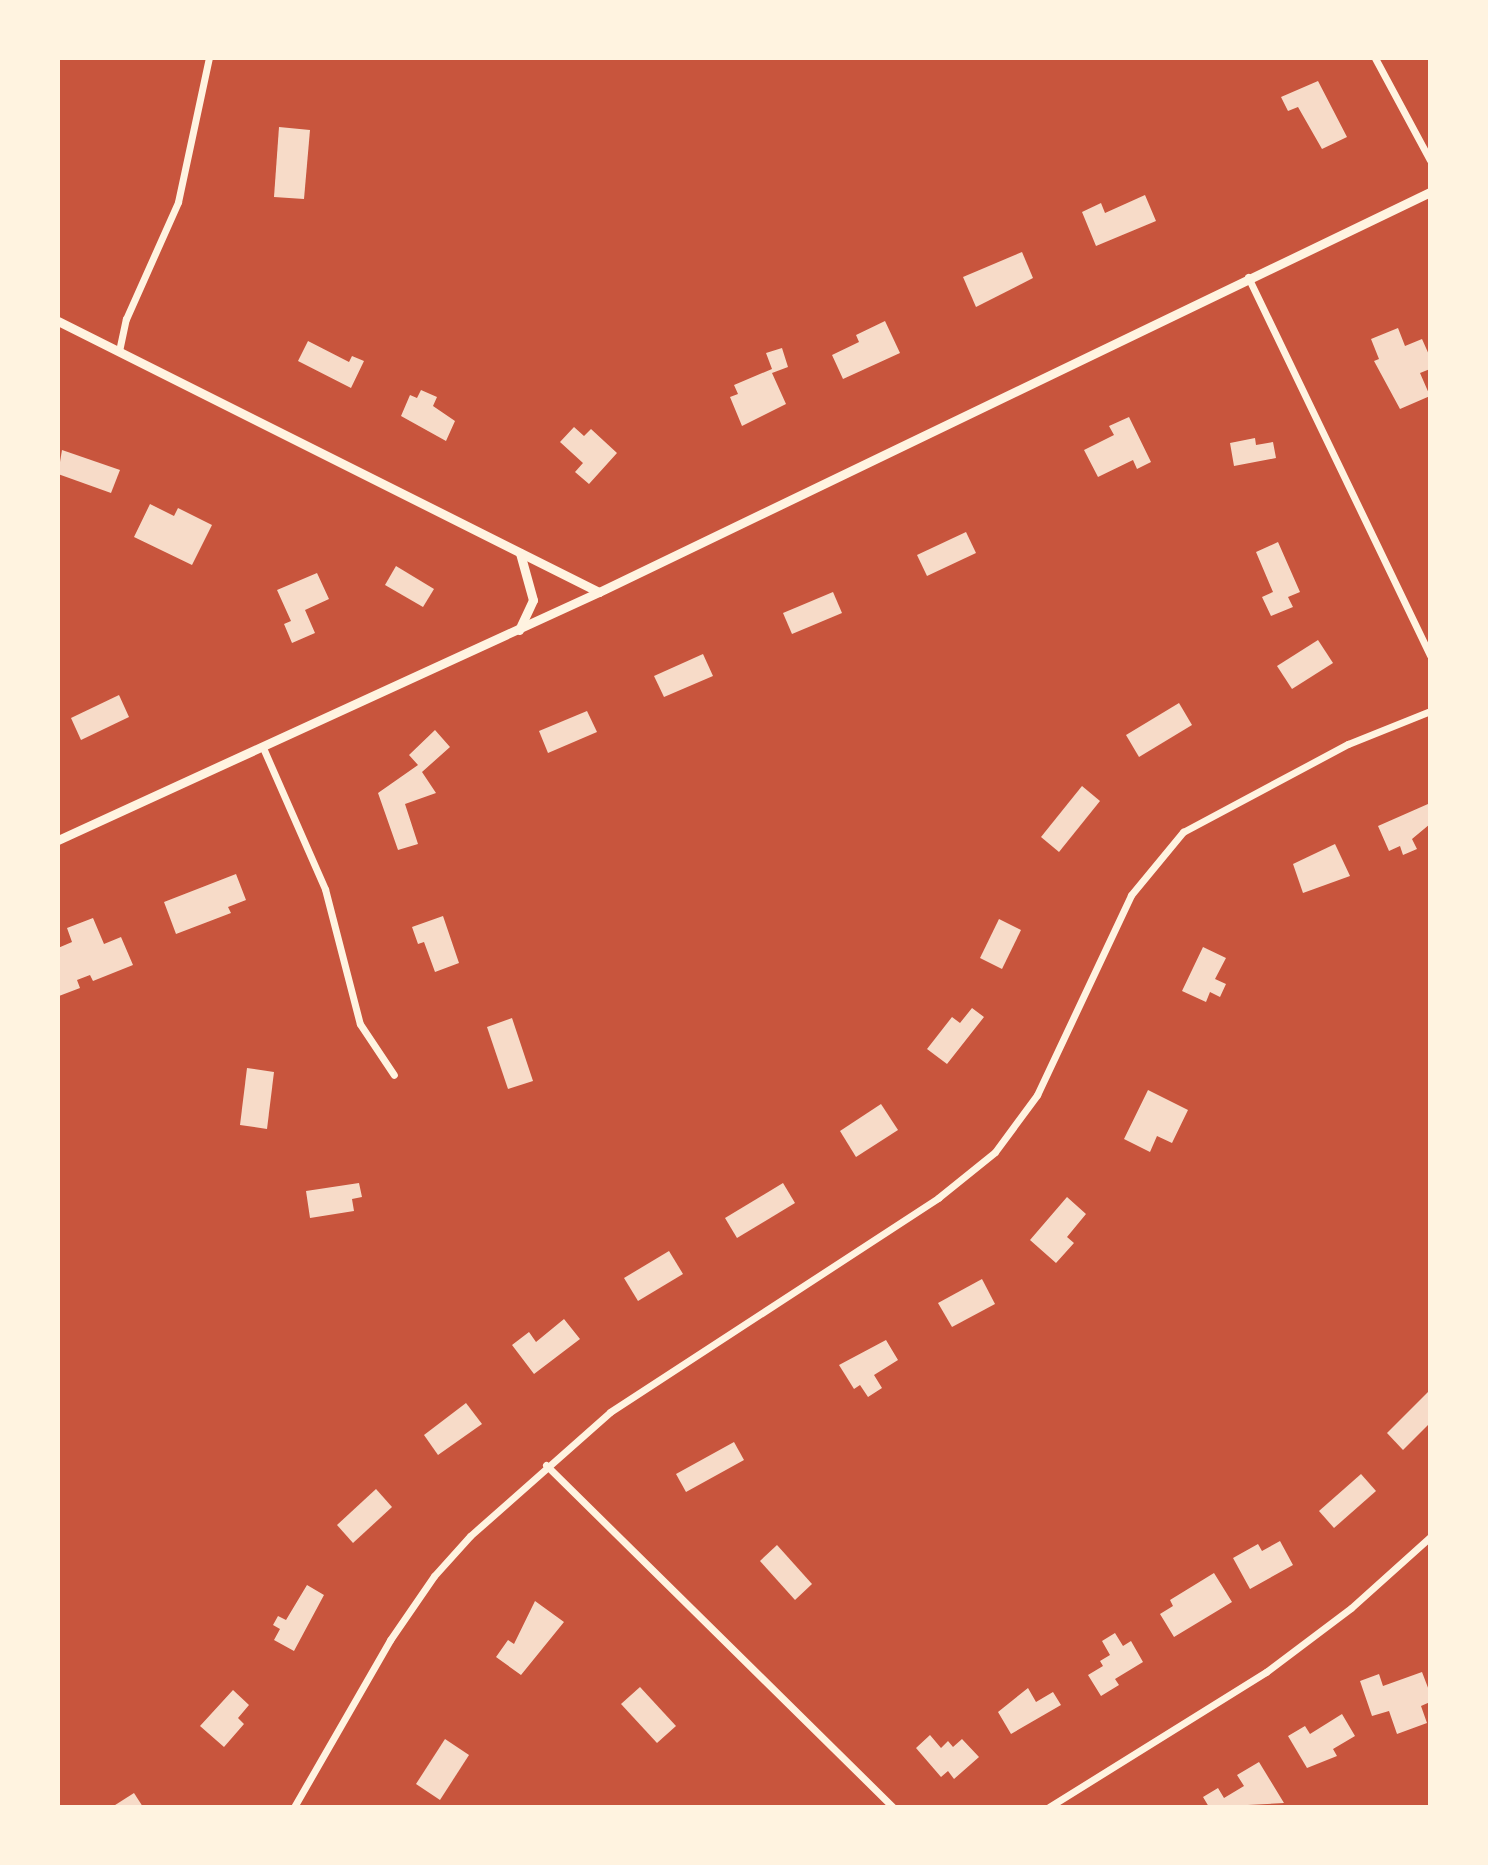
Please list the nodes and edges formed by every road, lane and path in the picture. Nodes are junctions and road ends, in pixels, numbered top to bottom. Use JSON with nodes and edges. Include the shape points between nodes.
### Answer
{"nodes":[{"id":1,"x":209,"y":58,"type":"edge"},
{"id":2,"x":1375,"y":58,"type":"edge"},
{"id":3,"x":1430,"y":160,"type":"edge"},
{"id":4,"x":1430,"y":192,"type":"edge"},
{"id":5,"x":1248,"y":277,"type":"junction"},
{"id":6,"x":58,"y":321,"type":"edge"},
{"id":7,"x":119,"y":351,"type":"junction"},
{"id":8,"x":520,"y":553,"type":"junction"},
{"id":9,"x":599,"y":592,"type":"junction"},
{"id":10,"x":519,"y":630,"type":"junction"},
{"id":11,"x":1430,"y":655,"type":"edge"},
{"id":12,"x":1430,"y":711,"type":"edge"},
{"id":13,"x":264,"y":750,"type":"junction"},
{"id":14,"x":58,"y":840,"type":"edge"},
{"id":15,"x":394,"y":1075,"type":"dead end"},
{"id":16,"x":546,"y":1465,"type":"junction"},
{"id":17,"x":1430,"y":1537,"type":"edge"},
{"id":18,"x":294,"y":1807,"type":"edge"},
{"id":19,"x":893,"y":1807,"type":"edge"},
{"id":20,"x":1049,"y":1807,"type":"edge"}],
"edges":[{"from":1,"to":7,"type":"street","via":[[178,202],[126,319]]},
{"from":2,"to":3,"type":"street"},
{"from":4,"to":5,"type":"street"},
{"from":5,"to":9,"type":"street"},
{"from":5,"to":11,"type":"street"},
{"from":6,"to":7,"type":"street"},
{"from":7,"to":8,"type":"street"},
{"from":8,"to":9,"type":"street"},
{"from":8,"to":10,"type":"street","via":[[533,600]]},
{"from":9,"to":10,"type":"street"},
{"from":10,"to":13,"type":"street"},
{"from":12,"to":16,"type":"street","via":[[1348,744],[1183,832],[1131,895],[1037,1095],[995,1152],[938,1198],[610,1412]]},
{"from":13,"to":14,"type":"street"},
{"from":13,"to":15,"type":"street","via":[[325,889],[360,1024]]},
{"from":16,"to":18,"type":"street","via":[[434,1576],[390,1640]]},
{"from":16,"to":19,"type":"street"},
{"from":17,"to":20,"type":"street","via":[[1351,1608],[1266,1672]]}]}
